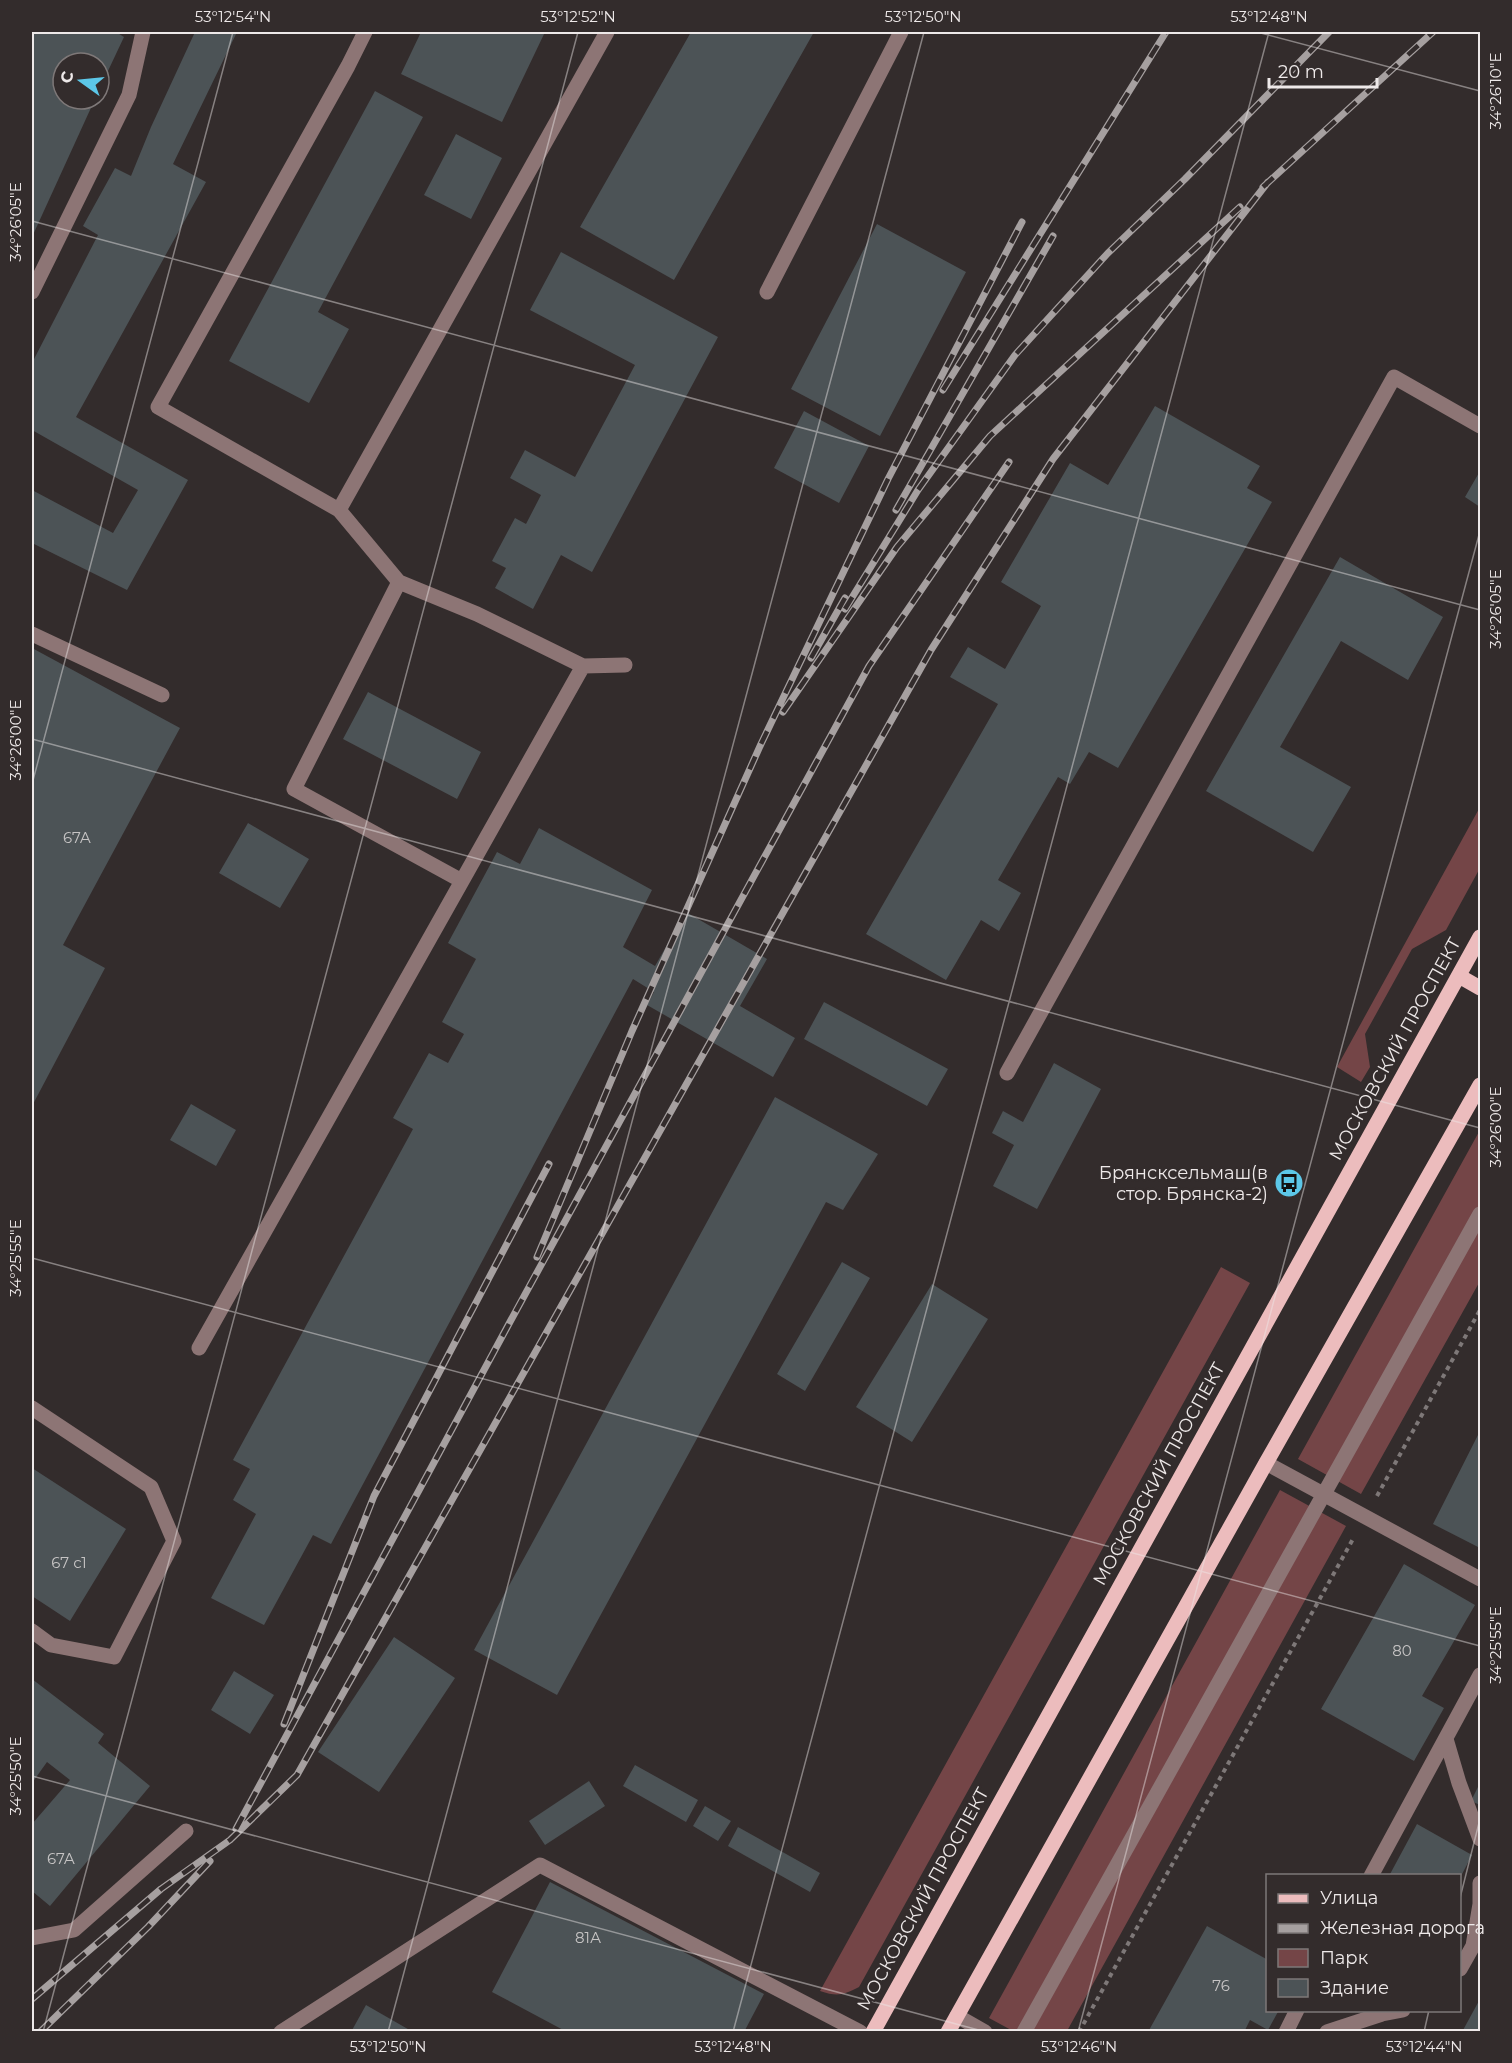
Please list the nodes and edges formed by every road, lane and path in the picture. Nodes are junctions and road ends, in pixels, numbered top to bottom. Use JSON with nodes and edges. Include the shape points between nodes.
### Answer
{"nodes":[{"id":1,"x":142,"y":32,"type":"edge"},
{"id":2,"x":365,"y":32,"type":"edge"},
{"id":3,"x":607,"y":32,"type":"edge"},
{"id":4,"x":901,"y":32,"type":"edge"},
{"id":5,"x":32,"y":292,"type":"edge"},
{"id":6,"x":767,"y":292,"type":"dead end"},
{"id":7,"x":1480,"y":426,"type":"edge"},
{"id":8,"x":339,"y":510,"type":"junction"},
{"id":9,"x":399,"y":582,"type":"junction"},
{"id":10,"x":32,"y":634,"type":"edge"},
{"id":11,"x":625,"y":665,"type":"dead end"},
{"id":12,"x":583,"y":666,"type":"junction"},
{"id":13,"x":162,"y":695,"type":"dead end"},
{"id":14,"x":462,"y":881,"type":"junction"},
{"id":15,"x":1480,"y":937,"type":"edge"},
{"id":16,"x":1459,"y":976,"type":"junction"},
{"id":17,"x":1480,"y":988,"type":"edge"},
{"id":18,"x":1007,"y":1073,"type":"dead end"},
{"id":19,"x":1480,"y":1085,"type":"edge"},
{"id":20,"x":1480,"y":1214,"type":"edge"},
{"id":21,"x":1480,"y":1310,"type":"edge"},
{"id":22,"x":198,"y":1348,"type":"dead end"},
{"id":23,"x":32,"y":1408,"type":"edge"},
{"id":24,"x":1266,"y":1463,"type":"junction"},
{"id":25,"x":1324,"y":1494,"type":"junction"},
{"id":26,"x":1366,"y":1516,"type":"junction"},
{"id":27,"x":1480,"y":1579,"type":"edge"},
{"id":28,"x":32,"y":1631,"type":"edge"},
{"id":29,"x":1480,"y":1675,"type":"edge"},
{"id":30,"x":1446,"y":1739,"type":"junction"},
{"id":31,"x":186,"y":1831,"type":"dead end"},
{"id":32,"x":1480,"y":1839,"type":"edge"},
{"id":33,"x":1372,"y":1874,"type":"edge"},
{"id":34,"x":1480,"y":1883,"type":"edge"},
{"id":35,"x":32,"y":1938,"type":"edge"},
{"id":36,"x":1461,"y":1967,"type":"edge"},
{"id":37,"x":1296,"y":2012,"type":"edge"},
{"id":38,"x":1392,"y":2012,"type":"edge"},
{"id":39,"x":957,"y":2016,"type":"junction"},
{"id":40,"x":281,"y":2031,"type":"edge"},
{"id":41,"x":860,"y":2031,"type":"edge"},
{"id":42,"x":873,"y":2031,"type":"edge"},
{"id":43,"x":948,"y":2031,"type":"edge"},
{"id":44,"x":985,"y":2031,"type":"edge"},
{"id":45,"x":1024,"y":2031,"type":"edge"},
{"id":46,"x":1079,"y":2031,"type":"edge"},
{"id":47,"x":1286,"y":2031,"type":"edge"},
{"id":48,"x":1327,"y":2031,"type":"edge"}],
"edges":[{"from":1,"to":5,"type":"lane","via":[[129,95]]},
{"from":2,"to":8,"type":"lane","via":[[158,407]]},
{"from":3,"to":8,"type":"lane"},
{"from":4,"to":6,"type":"lane"},
{"from":7,"to":18,"type":"lane","via":[[1394,377]]},
{"from":8,"to":9,"type":"lane"},
{"from":9,"to":12,"type":"lane","via":[[477,614]]},
{"from":9,"to":14,"type":"lane","via":[[294,789]]},
{"from":10,"to":13,"type":"lane"},
{"from":11,"to":12,"type":"lane"},
{"from":12,"to":14,"type":"lane"},
{"from":14,"to":22,"type":"lane"},
{"from":15,"to":16,"type":"main road","name":"МОСКОВСКИЙ ПРОСПЕКТ"},
{"from":16,"to":17,"type":"main road"},
{"from":16,"to":42,"type":"main road","name":"МОСКОВСКИЙ ПРОСПЕКТ"},
{"from":19,"to":24,"type":"main road"},
{"from":20,"to":25,"type":"lane"},
{"from":21,"to":26,"type":"path"},
{"from":23,"to":28,"type":"lane","via":[[151,1487],[174,1541],[114,1657],[51,1645]]},
{"from":24,"to":25,"type":"lane"},
{"from":24,"to":39,"type":"main road"},
{"from":25,"to":26,"type":"lane"},
{"from":25,"to":45,"type":"lane"},
{"from":26,"to":27,"type":"lane"},
{"from":26,"to":46,"type":"path"},
{"from":29,"to":30,"type":"lane"},
{"from":30,"to":32,"type":"lane"},
{"from":30,"to":33,"type":"lane"},
{"from":31,"to":35,"type":"lane","via":[[74,1930]]},
{"from":34,"to":36,"type":"lane","via":[[1473,1946]]},
{"from":37,"to":47,"type":"lane"},
{"from":38,"to":48,"type":"lane"},
{"from":39,"to":43,"type":"main road"},
{"from":39,"to":44,"type":"lane"},
{"from":40,"to":41,"type":"lane","via":[[540,1865]]}]}
